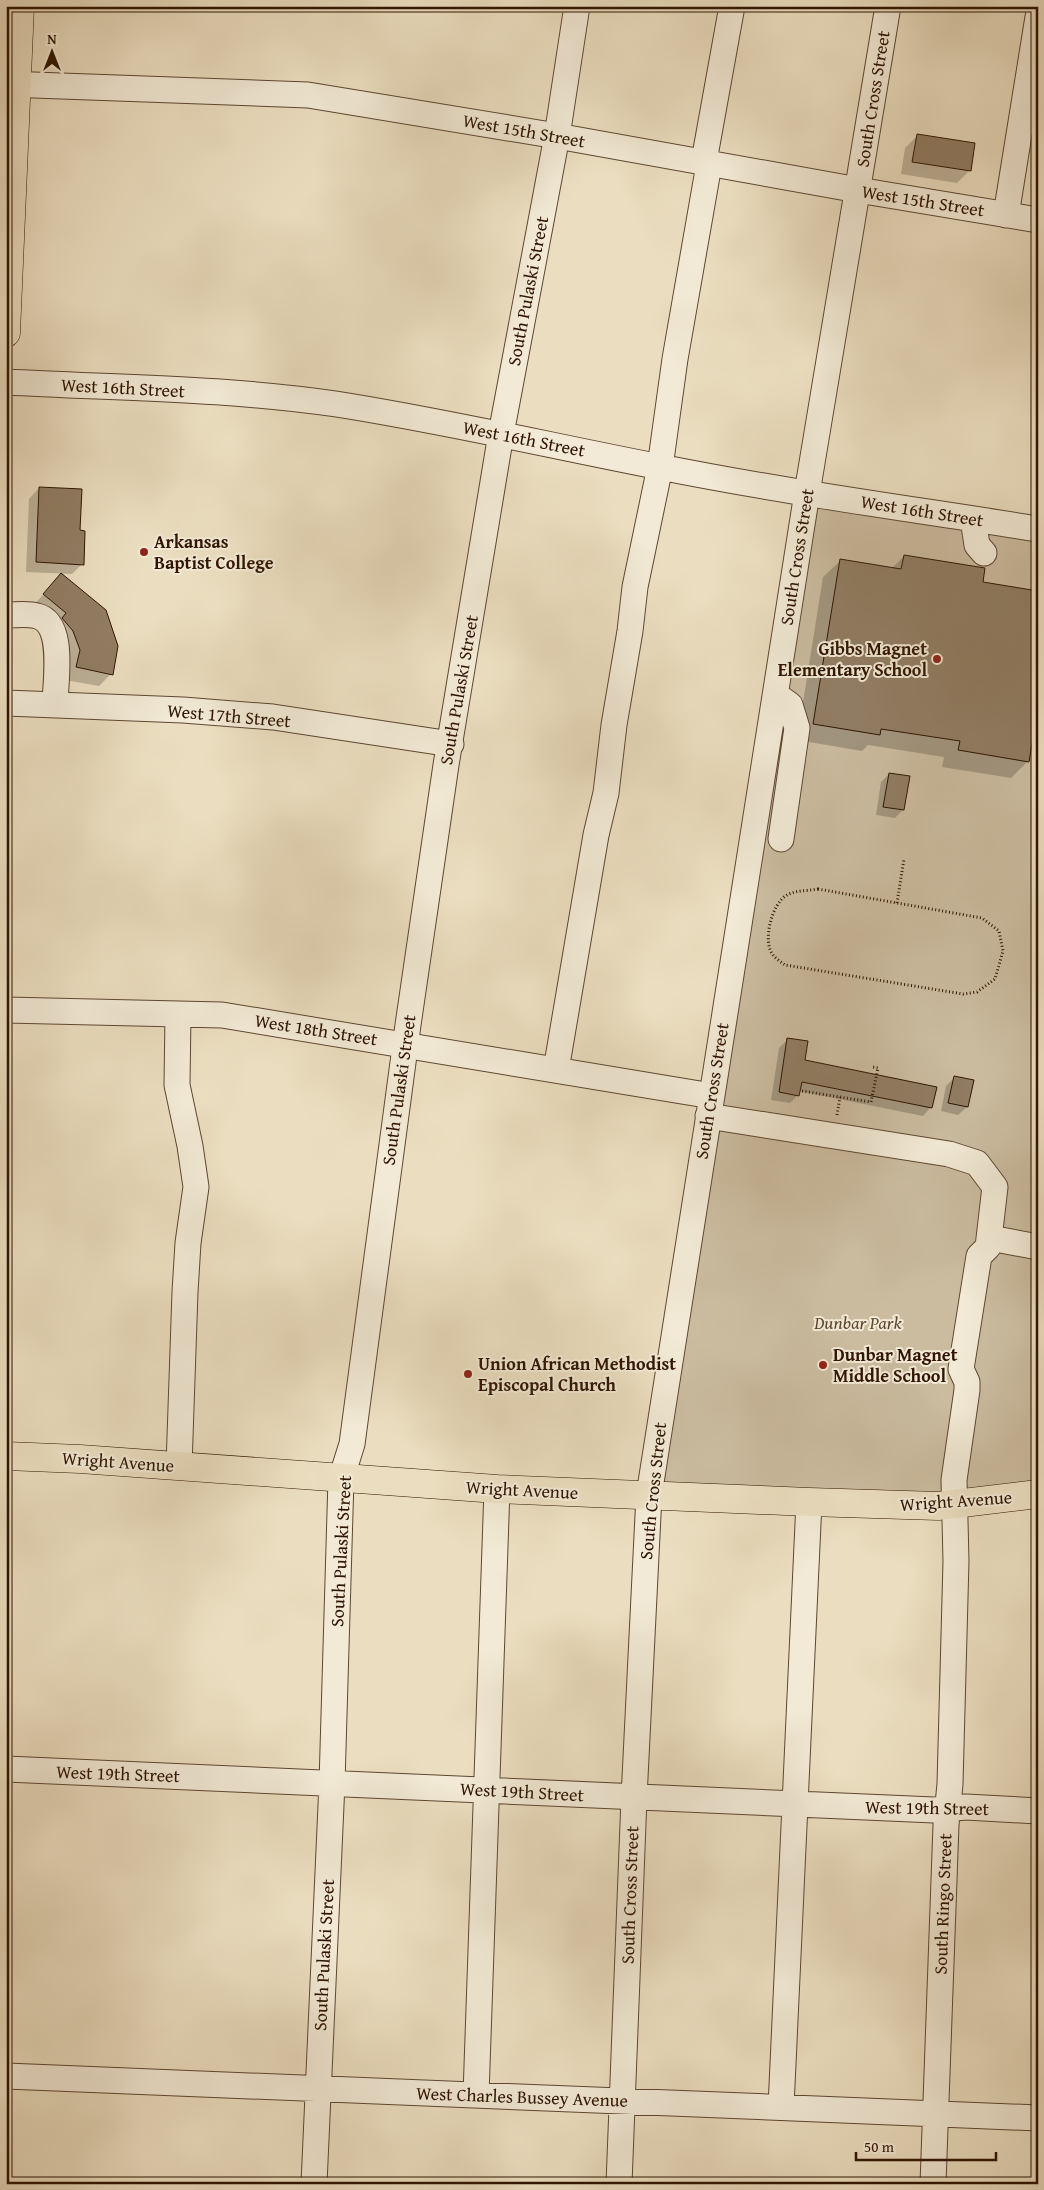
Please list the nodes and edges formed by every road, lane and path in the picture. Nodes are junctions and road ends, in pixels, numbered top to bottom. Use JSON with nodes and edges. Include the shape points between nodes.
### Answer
{"nodes":[{"id":1,"x":20,"y":6,"type":"edge"},
{"id":2,"x":577,"y":6,"type":"edge"},
{"id":3,"x":732,"y":6,"type":"edge"},
{"id":4,"x":888,"y":6,"type":"edge"},
{"id":5,"x":1038,"y":17,"type":"edge"},
{"id":6,"x":12,"y":84,"type":"edge"},
{"id":7,"x":557,"y":136,"type":"junction"},
{"id":8,"x":706,"y":163,"type":"junction"},
{"id":9,"x":858,"y":190,"type":"junction"},
{"id":10,"x":1006,"y":215,"type":"junction"},
{"id":11,"x":1038,"y":220,"type":"edge"},
{"id":12,"x":8,"y":285,"type":"edge"},
{"id":13,"x":6,"y":333,"type":"edge"},
{"id":14,"x":6,"y":382,"type":"edge"},
{"id":15,"x":501,"y":434,"type":"junction"},
{"id":16,"x":660,"y":467,"type":"junction"},
{"id":17,"x":807,"y":493,"type":"junction"},
{"id":18,"x":973,"y":519,"type":"junction"},
{"id":19,"x":1038,"y":529,"type":"edge"},
{"id":20,"x":984,"y":552,"type":"dead end"},
{"id":21,"x":6,"y":615,"type":"edge"},
{"id":22,"x":776,"y":695,"type":"junction"},
{"id":23,"x":6,"y":703,"type":"edge"},
{"id":24,"x":54,"y":705,"type":"junction"},
{"id":25,"x":451,"y":744,"type":"junction"},
{"id":26,"x":753,"y":835,"type":"junction"},
{"id":27,"x":904,"y":859,"type":"dead end"},
{"id":28,"x":897,"y":903,"type":"junction"},
{"id":29,"x":6,"y":1010,"type":"edge"},
{"id":30,"x":178,"y":1014,"type":"junction"},
{"id":31,"x":405,"y":1045,"type":"junction"},
{"id":32,"x":873,"y":1067,"type":"dead end"},
{"id":33,"x":556,"y":1070,"type":"junction"},
{"id":34,"x":802,"y":1091,"type":"dead end"},
{"id":35,"x":710,"y":1106,"type":"junction"},
{"id":36,"x":989,"y":1242,"type":"junction"},
{"id":37,"x":1038,"y":1247,"type":"edge"},
{"id":38,"x":6,"y":1456,"type":"edge"},
{"id":39,"x":179,"y":1466,"type":"junction"},
{"id":40,"x":341,"y":1479,"type":"junction"},
{"id":41,"x":496,"y":1489,"type":"junction"},
{"id":42,"x":1038,"y":1494,"type":"edge"},
{"id":43,"x":649,"y":1496,"type":"junction"},
{"id":44,"x":809,"y":1502,"type":"junction"},
{"id":45,"x":953,"y":1504,"type":"junction"},
{"id":46,"x":6,"y":1769,"type":"edge"},
{"id":47,"x":332,"y":1783,"type":"junction"},
{"id":48,"x":488,"y":1790,"type":"junction"},
{"id":49,"x":634,"y":1798,"type":"junction"},
{"id":50,"x":794,"y":1804,"type":"junction"},
{"id":51,"x":948,"y":1808,"type":"junction"},
{"id":52,"x":1038,"y":1810,"type":"edge"},
{"id":53,"x":6,"y":2076,"type":"edge"},
{"id":54,"x":317,"y":2088,"type":"junction"},
{"id":55,"x":476,"y":2095,"type":"junction"},
{"id":56,"x":622,"y":2102,"type":"junction"},
{"id":57,"x":781,"y":2107,"type":"junction"},
{"id":58,"x":935,"y":2113,"type":"junction"},
{"id":59,"x":1038,"y":2118,"type":"edge"},
{"id":60,"x":314,"y":2184,"type":"edge"},
{"id":61,"x":619,"y":2184,"type":"edge"},
{"id":62,"x":932,"y":2184,"type":"edge"}],
"edges":[{"from":1,"to":6,"type":"main road"},
{"from":2,"to":7,"type":"street","name":"South Pulaski Street"},
{"from":3,"to":8,"type":"street"},
{"from":4,"to":9,"type":"street","name":"South Cross Street"},
{"from":5,"to":10,"type":"street"},
{"from":6,"to":7,"type":"street","name":"West 15th Street","via":[[308,95]]},
{"from":6,"to":12,"type":"main road"},
{"from":7,"to":8,"type":"street","name":"West 15th Street"},
{"from":7,"to":15,"type":"street","name":"South Pulaski Street"},
{"from":8,"to":9,"type":"street","name":"West 15th Street"},
{"from":8,"to":16,"type":"street","via":[[707,176]]},
{"from":9,"to":10,"type":"street","name":"West 15th Street"},
{"from":9,"to":17,"type":"street","name":"South Cross Street"},
{"from":10,"to":11,"type":"street","name":"West 15th Street"},
{"from":12,"to":13,"type":"main road"},
{"from":14,"to":15,"type":"street","name":"West 16th Street","via":[[278,397],[336,404]]},
{"from":15,"to":16,"type":"street","name":"West 16th Street"},
{"from":15,"to":25,"type":"street","name":"South Pulaski Street"},
{"from":16,"to":17,"type":"street","name":"West 16th Street"},
{"from":16,"to":33,"type":"street","via":[[635,588],[606,793]]},
{"from":17,"to":18,"type":"street","name":"West 16th Street"},
{"from":17,"to":22,"type":"street","name":"South Cross Street"},
{"from":18,"to":19,"type":"street","name":"West 16th Street"},
{"from":18,"to":20,"type":"street","via":[[977,545]]},
{"from":21,"to":24,"type":"street","via":[[39,616],[48,624],[58,658]]},
{"from":22,"to":26,"type":"street","name":"South Cross Street"},
{"from":22,"to":26,"type":"street","via":[[790,704],[797,728],[788,840]]},
{"from":23,"to":24,"type":"street","name":"West 17th Street"},
{"from":24,"to":25,"type":"street","name":"West 17th Street","via":[[273,717]]},
{"from":25,"to":31,"type":"street","name":"South Pulaski Street"},
{"from":26,"to":35,"type":"street","name":"South Cross Street"},
{"from":27,"to":28,"type":"path"},
{"from":28,"to":28,"type":"path","via":[[982,918],[999,931],[1004,951],[995,979],[977,992],[963,994],[785,965],[772,954],[768,938],[772,913],[787,895],[818,889]]},
{"from":29,"to":30,"type":"street","name":"West 18th Street"},
{"from":30,"to":31,"type":"street","name":"West 18th Street","via":[[222,1015]]},
{"from":30,"to":39,"type":"street","via":[[177,1086],[196,1187],[185,1292]]},
{"from":31,"to":33,"type":"street","name":"West 18th Street"},
{"from":31,"to":40,"type":"street","name":"South Pulaski Street","via":[[352,1444]]},
{"from":32,"to":34,"type":"path","via":[[878,1068],[871,1102]]},
{"from":33,"to":35,"type":"street","name":"West 18th Street"},
{"from":35,"to":36,"type":"street","name":"West 18th Street","via":[[949,1154],[977,1164],[995,1187]]},
{"from":35,"to":43,"type":"street","name":"South Cross Street"},
{"from":36,"to":37,"type":"street"},
{"from":36,"to":45,"type":"street","name":"South Ringo Street","via":[[979,1256],[961,1369],[967,1382]]},
{"from":38,"to":39,"type":"main road","name":"Wright Avenue"},
{"from":39,"to":40,"type":"main road","name":"Wright Avenue"},
{"from":40,"to":41,"type":"main road","name":"Wright Avenue"},
{"from":40,"to":47,"type":"street","name":"South Pulaski Street"},
{"from":41,"to":43,"type":"main road","name":"Wright Avenue"},
{"from":41,"to":48,"type":"street"},
{"from":42,"to":45,"type":"main road","name":"Wright Avenue"},
{"from":43,"to":44,"type":"main road","name":"Wright Avenue"},
{"from":43,"to":49,"type":"street","name":"South Cross Street"},
{"from":44,"to":45,"type":"main road","name":"Wright Avenue"},
{"from":44,"to":50,"type":"street"},
{"from":45,"to":51,"type":"street","name":"South Ringo Street","via":[[956,1571]]},
{"from":46,"to":47,"type":"street","name":"West 19th Street"},
{"from":47,"to":48,"type":"street","name":"West 19th Street"},
{"from":47,"to":54,"type":"street","name":"South Pulaski Street"},
{"from":48,"to":49,"type":"street","name":"West 19th Street"},
{"from":48,"to":55,"type":"street"},
{"from":49,"to":50,"type":"street","name":"West 19th Street"},
{"from":49,"to":56,"type":"street","name":"South Cross Street"},
{"from":50,"to":51,"type":"street","name":"West 19th Street"},
{"from":50,"to":57,"type":"street"},
{"from":51,"to":52,"type":"street","name":"West 19th Street"},
{"from":51,"to":58,"type":"street","name":"South Ringo Street"},
{"from":53,"to":54,"type":"street","name":"West Charles Bussey Avenue"},
{"from":54,"to":55,"type":"street","name":"West Charles Bussey Avenue"},
{"from":54,"to":60,"type":"street","name":"South Pulaski Street"},
{"from":55,"to":56,"type":"street","name":"West Charles Bussey Avenue"},
{"from":56,"to":57,"type":"street","name":"West Charles Bussey Avenue"},
{"from":56,"to":61,"type":"street","name":"South Cross Street"},
{"from":57,"to":58,"type":"street","name":"West Charles Bussey Avenue"},
{"from":58,"to":59,"type":"street","name":"West Charles Bussey Avenue"},
{"from":58,"to":62,"type":"street","name":"South Ringo Street"}]}
